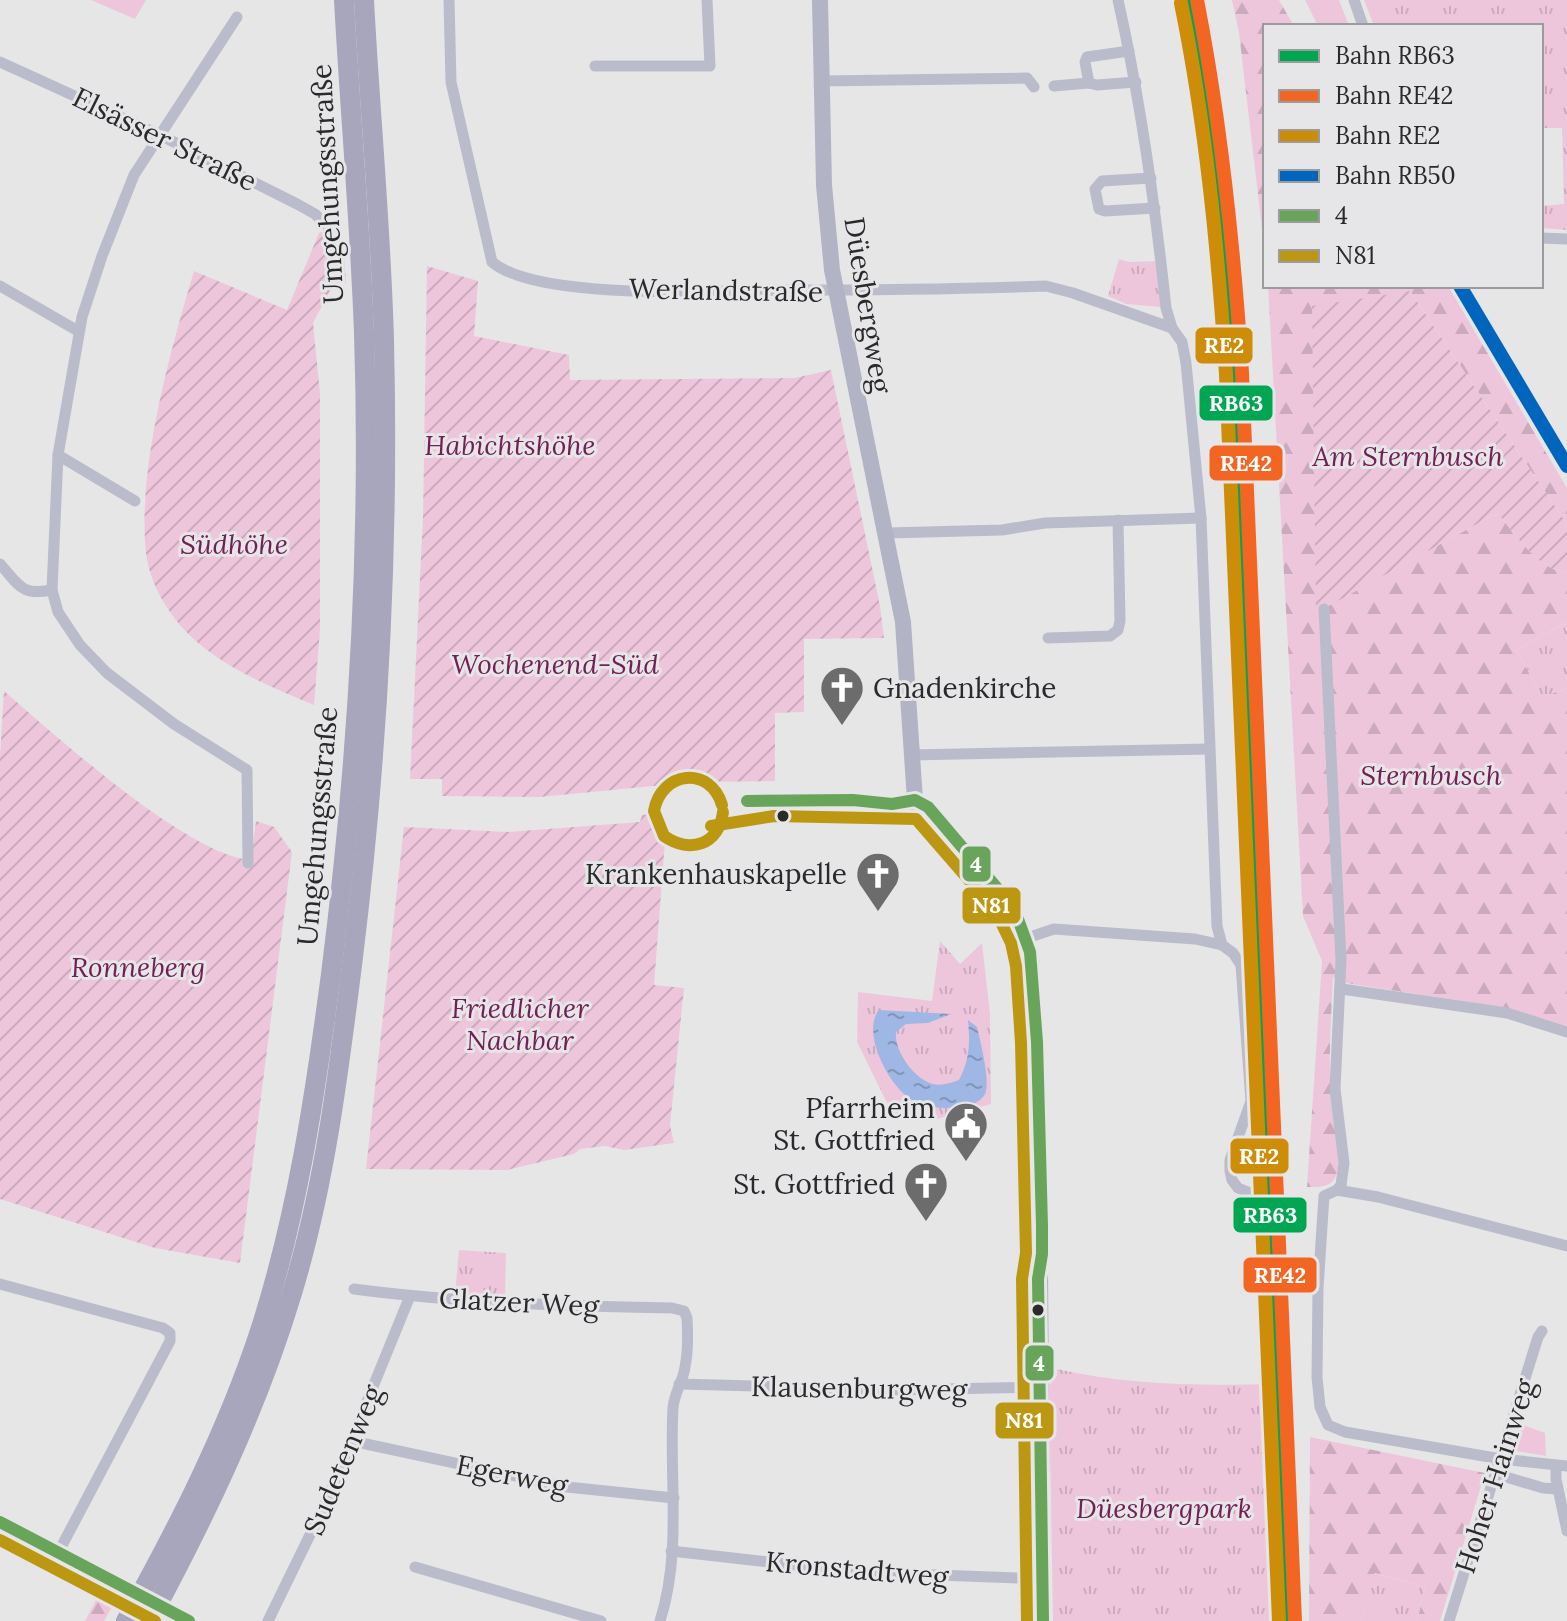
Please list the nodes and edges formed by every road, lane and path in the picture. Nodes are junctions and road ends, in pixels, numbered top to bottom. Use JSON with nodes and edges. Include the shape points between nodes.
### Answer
{"nodes":[{"id":1,"x":335,"y":0,"type":"edge"},
{"id":2,"x":344,"y":0,"type":"edge"},
{"id":3,"x":364,"y":0,"type":"edge"},
{"id":4,"x":371,"y":0,"type":"edge"},
{"id":5,"x":449,"y":0,"type":"edge"},
{"id":6,"x":707,"y":0,"type":"edge"},
{"id":7,"x":820,"y":0,"type":"edge"},
{"id":8,"x":1118,"y":0,"type":"edge"},
{"id":9,"x":1354,"y":0,"type":"edge"},
{"id":10,"x":237,"y":17,"type":"dead end"},
{"id":11,"x":1362,"y":24,"type":"edge"},
{"id":12,"x":1129,"y":51,"type":"junction"},
{"id":13,"x":357,"y":52,"type":"junction"},
{"id":14,"x":0,"y":62,"type":"edge"},
{"id":15,"x":595,"y":66,"type":"dead end"},
{"id":16,"x":821,"y":81,"type":"junction"},
{"id":17,"x":1136,"y":82,"type":"junction"},
{"id":18,"x":1089,"y":83,"type":"junction"},
{"id":19,"x":1054,"y":86,"type":"dead end"},
{"id":20,"x":1034,"y":87,"type":"dead end"},
{"id":21,"x":160,"y":135,"type":"junction"},
{"id":22,"x":1151,"y":178,"type":"junction"},
{"id":23,"x":1155,"y":208,"type":"junction"},
{"id":24,"x":325,"y":224,"type":"dead end"},
{"id":25,"x":1543,"y":238,"type":"edge"},
{"id":26,"x":1567,"y":239,"type":"edge"},
{"id":27,"x":0,"y":286,"type":"edge"},
{"id":28,"x":836,"y":291,"type":"junction"},
{"id":29,"x":1172,"y":328,"type":"junction"},
{"id":30,"x":78,"y":331,"type":"junction"},
{"id":31,"x":58,"y":455,"type":"junction"},
{"id":32,"x":135,"y":501,"type":"dead end"},
{"id":33,"x":1201,"y":518,"type":"junction"},
{"id":34,"x":1118,"y":520,"type":"junction"},
{"id":35,"x":887,"y":533,"type":"junction"},
{"id":36,"x":0,"y":564,"type":"edge"},
{"id":37,"x":52,"y":590,"type":"junction"},
{"id":38,"x":1324,"y":609,"type":"dead end"},
{"id":39,"x":1048,"y":638,"type":"dead end"},
{"id":40,"x":1209,"y":749,"type":"junction"},
{"id":41,"x":910,"y":755,"type":"junction"},
{"id":42,"x":248,"y":863,"type":"dead end"},
{"id":43,"x":1021,"y":940,"type":"junction"},
{"id":44,"x":1222,"y":945,"type":"junction"},
{"id":45,"x":1342,"y":989,"type":"junction"},
{"id":46,"x":1567,"y":1032,"type":"edge"},
{"id":47,"x":1337,"y":1190,"type":"junction"},
{"id":48,"x":1263,"y":1198,"type":"dead end"},
{"id":49,"x":1567,"y":1246,"type":"edge"},
{"id":50,"x":0,"y":1284,"type":"edge"},
{"id":51,"x":354,"y":1289,"type":"dead end"},
{"id":52,"x":410,"y":1296,"type":"junction"},
{"id":53,"x":1542,"y":1331,"type":"dead end"},
{"id":54,"x":679,"y":1384,"type":"junction"},
{"id":55,"x":1040,"y":1387,"type":"junction"},
{"id":56,"x":352,"y":1441,"type":"junction"},
{"id":57,"x":1501,"y":1459,"type":"junction"},
{"id":58,"x":1561,"y":1466,"type":"edge"},
{"id":59,"x":1496,"y":1474,"type":"junction"},
{"id":60,"x":1558,"y":1489,"type":"junction"},
{"id":61,"x":674,"y":1498,"type":"junction"},
{"id":62,"x":0,"y":1522,"type":"edge"},
{"id":63,"x":1567,"y":1531,"type":"edge"},
{"id":64,"x":671,"y":1551,"type":"junction"},
{"id":65,"x":58,"y":1553,"type":"junction"},
{"id":66,"x":415,"y":1567,"type":"dead end"},
{"id":67,"x":1042,"y":1579,"type":"junction"},
{"id":68,"x":124,"y":1587,"type":"dead end"},
{"id":69,"x":173,"y":1613,"type":"dead end"},
{"id":70,"x":126,"y":1621,"type":"edge"},
{"id":71,"x":149,"y":1621,"type":"edge"},
{"id":72,"x":189,"y":1621,"type":"edge"},
{"id":73,"x":268,"y":1621,"type":"edge"},
{"id":74,"x":601,"y":1621,"type":"edge"},
{"id":75,"x":660,"y":1621,"type":"edge"},
{"id":76,"x":1043,"y":1621,"type":"edge"},
{"id":77,"x":1449,"y":1621,"type":"edge"}],
"edges":[{"from":1,"to":13,"type":"highway"},
{"from":2,"to":13,"type":"highway","name":"Umgehungsstraße"},
{"from":3,"to":13,"type":"highway","name":"Umgehungsstraße"},
{"from":4,"to":13,"type":"highway"},
{"from":5,"to":28,"type":"street","name":"Werlandstraße","via":[[451,82],[492,262],[503,271],[595,288]]},
{"from":6,"to":15,"type":"street","via":[[710,66]]},
{"from":7,"to":16,"type":"street","name":"Düesbergweg"},
{"from":8,"to":12,"type":"street"},
{"from":9,"to":11,"type":"street"},
{"from":10,"to":21,"type":"street"},
{"from":12,"to":17,"type":"street"},
{"from":12,"to":18,"type":"street","via":[[1087,57]]},
{"from":13,"to":70,"type":"highway","name":"Umgehungsstraße","via":[[364,563],[349,799],[322,1043],[296,1195],[258,1337],[200,1481]]},
{"from":13,"to":71,"type":"highway","name":"Umgehungsstraße","via":[[383,327],[384,536],[371,773],[344,1024],[315,1200],[285,1318],[235,1451]]},
{"from":14,"to":21,"type":"street","name":"Elsässer Straße"},
{"from":16,"to":20,"type":"street","via":[[1027,78]]},
{"from":16,"to":28,"type":"street","name":"Düesbergweg","via":[[824,185]]},
{"from":17,"to":18,"type":"street"},
{"from":17,"to":22,"type":"street"},
{"from":18,"to":19,"type":"street"},
{"from":21,"to":24,"type":"street","name":"Elsässer Straße","via":[[297,204]]},
{"from":21,"to":30,"type":"street","via":[[134,175]]},
{"from":22,"to":23,"type":"street"},
{"from":22,"to":23,"type":"street","via":[[1102,181],[1095,189],[1096,203],[1105,211]]},
{"from":23,"to":29,"type":"street"},
{"from":25,"to":26,"type":"street"},
{"from":27,"to":30,"type":"street"},
{"from":28,"to":29,"type":"street","name":"Werlandstraße","via":[[1046,286]]},
{"from":28,"to":35,"type":"street","name":"Düesbergweg"},
{"from":29,"to":33,"type":"street","via":[[1182,342],[1186,363]]},
{"from":30,"to":31,"type":"street"},
{"from":31,"to":32,"type":"street"},
{"from":31,"to":37,"type":"street"},
{"from":33,"to":34,"type":"street"},
{"from":33,"to":40,"type":"street"},
{"from":34,"to":35,"type":"street"},
{"from":34,"to":39,"type":"street","via":[[1118,630],[1110,636]]},
{"from":35,"to":41,"type":"street","name":"Düesbergweg","via":[[906,651]]},
{"from":36,"to":37,"type":"street","via":[[23,590]]},
{"from":37,"to":42,"type":"street","via":[[58,612],[107,673],[247,770]]},
{"from":38,"to":45,"type":"street"},
{"from":40,"to":41,"type":"street"},
{"from":40,"to":44,"type":"street"},
{"from":41,"to":43,"type":"street","name":"Düesbergweg","via":[[915,800],[928,807],[1008,901]]},
{"from":43,"to":44,"type":"street","via":[[1054,929]]},
{"from":43,"to":55,"type":"street","name":"Düesbergweg","via":[[1032,964],[1037,1042]]},
{"from":44,"to":48,"type":"street","via":[[1241,965],[1251,1101],[1230,1171],[1238,1188]]},
{"from":45,"to":46,"type":"street","via":[[1507,1013]]},
{"from":45,"to":47,"type":"street","via":[[1335,1089],[1344,1163]]},
{"from":47,"to":49,"type":"street"},
{"from":47,"to":57,"type":"street","via":[[1324,1196],[1317,1377],[1322,1418],[1337,1430]]},
{"from":50,"to":65,"type":"street","via":[[170,1333]]},
{"from":51,"to":52,"type":"street","name":"Glatzer Weg"},
{"from":52,"to":54,"type":"street","name":"Glatzer Weg","via":[[684,1311],[686,1366]]},
{"from":52,"to":56,"type":"street","name":"Sudetenweg"},
{"from":53,"to":57,"type":"street","name":"Hoher Hainweg"},
{"from":54,"to":55,"type":"street","name":"Klausenburgweg","via":[[896,1390]]},
{"from":54,"to":61,"type":"street","via":[[671,1457]]},
{"from":55,"to":67,"type":"street","name":"Düesbergweg"},
{"from":56,"to":61,"type":"street","name":"Egerweg","via":[[567,1487]]},
{"from":56,"to":73,"type":"street","name":"Sudetenweg"},
{"from":57,"to":58,"type":"street"},
{"from":57,"to":59,"type":"street","name":"Hoher Hainweg"},
{"from":58,"to":60,"type":"street"},
{"from":59,"to":60,"type":"street"},
{"from":59,"to":77,"type":"street","name":"Hoher Hainweg"},
{"from":60,"to":63,"type":"street"},
{"from":61,"to":64,"type":"street"},
{"from":62,"to":65,"type":"street"},
{"from":64,"to":67,"type":"street","name":"Kronstadtweg","via":[[856,1572]]},
{"from":64,"to":75,"type":"street"},
{"from":65,"to":68,"type":"street"},
{"from":66,"to":74,"type":"street"},
{"from":67,"to":76,"type":"street","name":"Düesbergweg"},
{"from":69,"to":72,"type":"street"}]}
